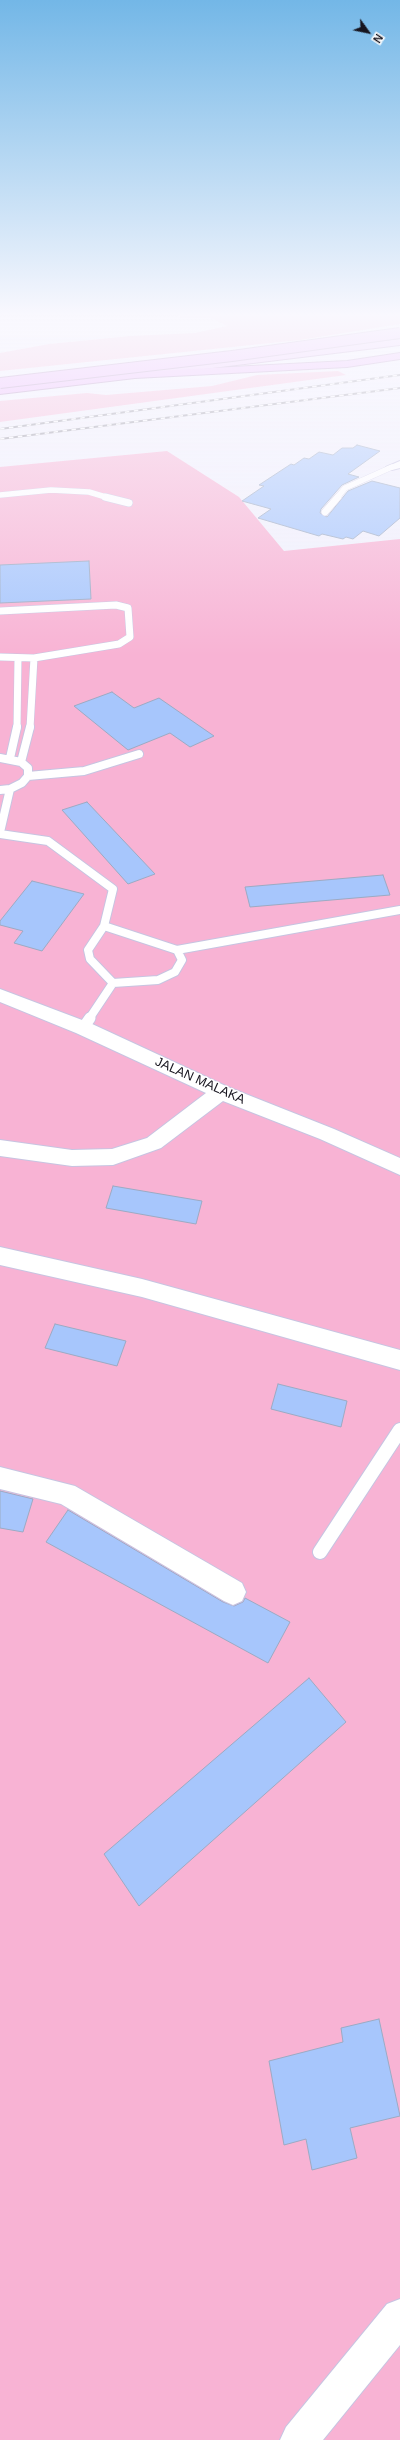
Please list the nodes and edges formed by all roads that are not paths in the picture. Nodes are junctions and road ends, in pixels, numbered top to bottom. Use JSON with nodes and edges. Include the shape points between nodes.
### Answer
{"nodes":[{"id":1,"x":396,"y":465,"type":"edge"},
{"id":2,"x":0,"y":495,"type":"edge"},
{"id":3,"x":129,"y":503,"type":"dead end"},
{"id":4,"x":325,"y":512,"type":"dead end"},
{"id":5,"x":0,"y":611,"type":"edge"},
{"id":6,"x":0,"y":657,"type":"edge"},
{"id":7,"x":18,"y":658,"type":"junction"},
{"id":8,"x":34,"y":658,"type":"junction"},
{"id":9,"x":139,"y":754,"type":"dead end"},
{"id":10,"x":0,"y":758,"type":"edge"},
{"id":11,"x":10,"y":758,"type":"junction"},
{"id":12,"x":21,"y":762,"type":"junction"},
{"id":13,"x":28,"y":776,"type":"junction"},
{"id":14,"x":10,"y":789,"type":"junction"},
{"id":15,"x":0,"y":790,"type":"edge"},
{"id":16,"x":0,"y":833,"type":"edge"},
{"id":17,"x":400,"y":910,"type":"edge"},
{"id":18,"x":104,"y":926,"type":"junction"},
{"id":19,"x":177,"y":950,"type":"junction"},
{"id":20,"x":113,"y":983,"type":"junction"},
{"id":21,"x":0,"y":995,"type":"edge"},
{"id":22,"x":83,"y":1028,"type":"junction"},
{"id":23,"x":220,"y":1092,"type":"junction"},
{"id":24,"x":0,"y":1148,"type":"edge"},
{"id":25,"x":400,"y":1167,"type":"edge"},
{"id":26,"x":0,"y":1256,"type":"edge"},
{"id":27,"x":400,"y":1360,"type":"edge"},
{"id":28,"x":400,"y":1430,"type":"edge"},
{"id":29,"x":0,"y":1478,"type":"edge"},
{"id":30,"x":320,"y":1552,"type":"dead end"},
{"id":31,"x":232,"y":1592,"type":"dead end"},
{"id":32,"x":400,"y":2317,"type":"edge"},
{"id":33,"x":299,"y":2440,"type":"edge"}],
"edges":[{"from":1,"to":4,"type":"lane","via":[[345,488]]},
{"from":2,"to":3,"type":"lane","via":[[51,490],[89,492]]},
{"from":5,"to":8,"type":"lane","via":[[116,605],[128,608],[130,637],[118,644]]},
{"from":6,"to":7,"type":"lane"},
{"from":7,"to":8,"type":"lane"},
{"from":7,"to":11,"type":"lane","via":[[17,733]]},
{"from":8,"to":12,"type":"lane","via":[[30,733]]},
{"from":9,"to":13,"type":"lane","via":[[84,771]]},
{"from":10,"to":11,"type":"lane"},
{"from":11,"to":12,"type":"lane"},
{"from":12,"to":13,"type":"lane","via":[[28,768]]},
{"from":13,"to":14,"type":"lane","via":[[22,783]]},
{"from":14,"to":15,"type":"lane"},
{"from":14,"to":16,"type":"lane"},
{"from":16,"to":18,"type":"lane","via":[[48,841],[113,889]]},
{"from":17,"to":19,"type":"lane"},
{"from":18,"to":19,"type":"lane"},
{"from":18,"to":20,"type":"lane","via":[[88,950],[90,959]]},
{"from":19,"to":20,"type":"lane","via":[[182,960],[176,972],[158,980]]},
{"from":20,"to":22,"type":"lane"},
{"from":21,"to":22,"type":"street","name":"JALAN MALAKA"},
{"from":22,"to":23,"type":"street","name":"JALAN MALAKA"},
{"from":23,"to":24,"type":"street","via":[[154,1143],[113,1157],[72,1158]]},
{"from":23,"to":25,"type":"street","name":"JALAN MALAKA","via":[[327,1134]]},
{"from":26,"to":27,"type":"street","via":[[142,1288]]},
{"from":28,"to":30,"type":"lane"},
{"from":29,"to":31,"type":"street","via":[[66,1494]]},
{"from":32,"to":33,"type":"street"}]}
